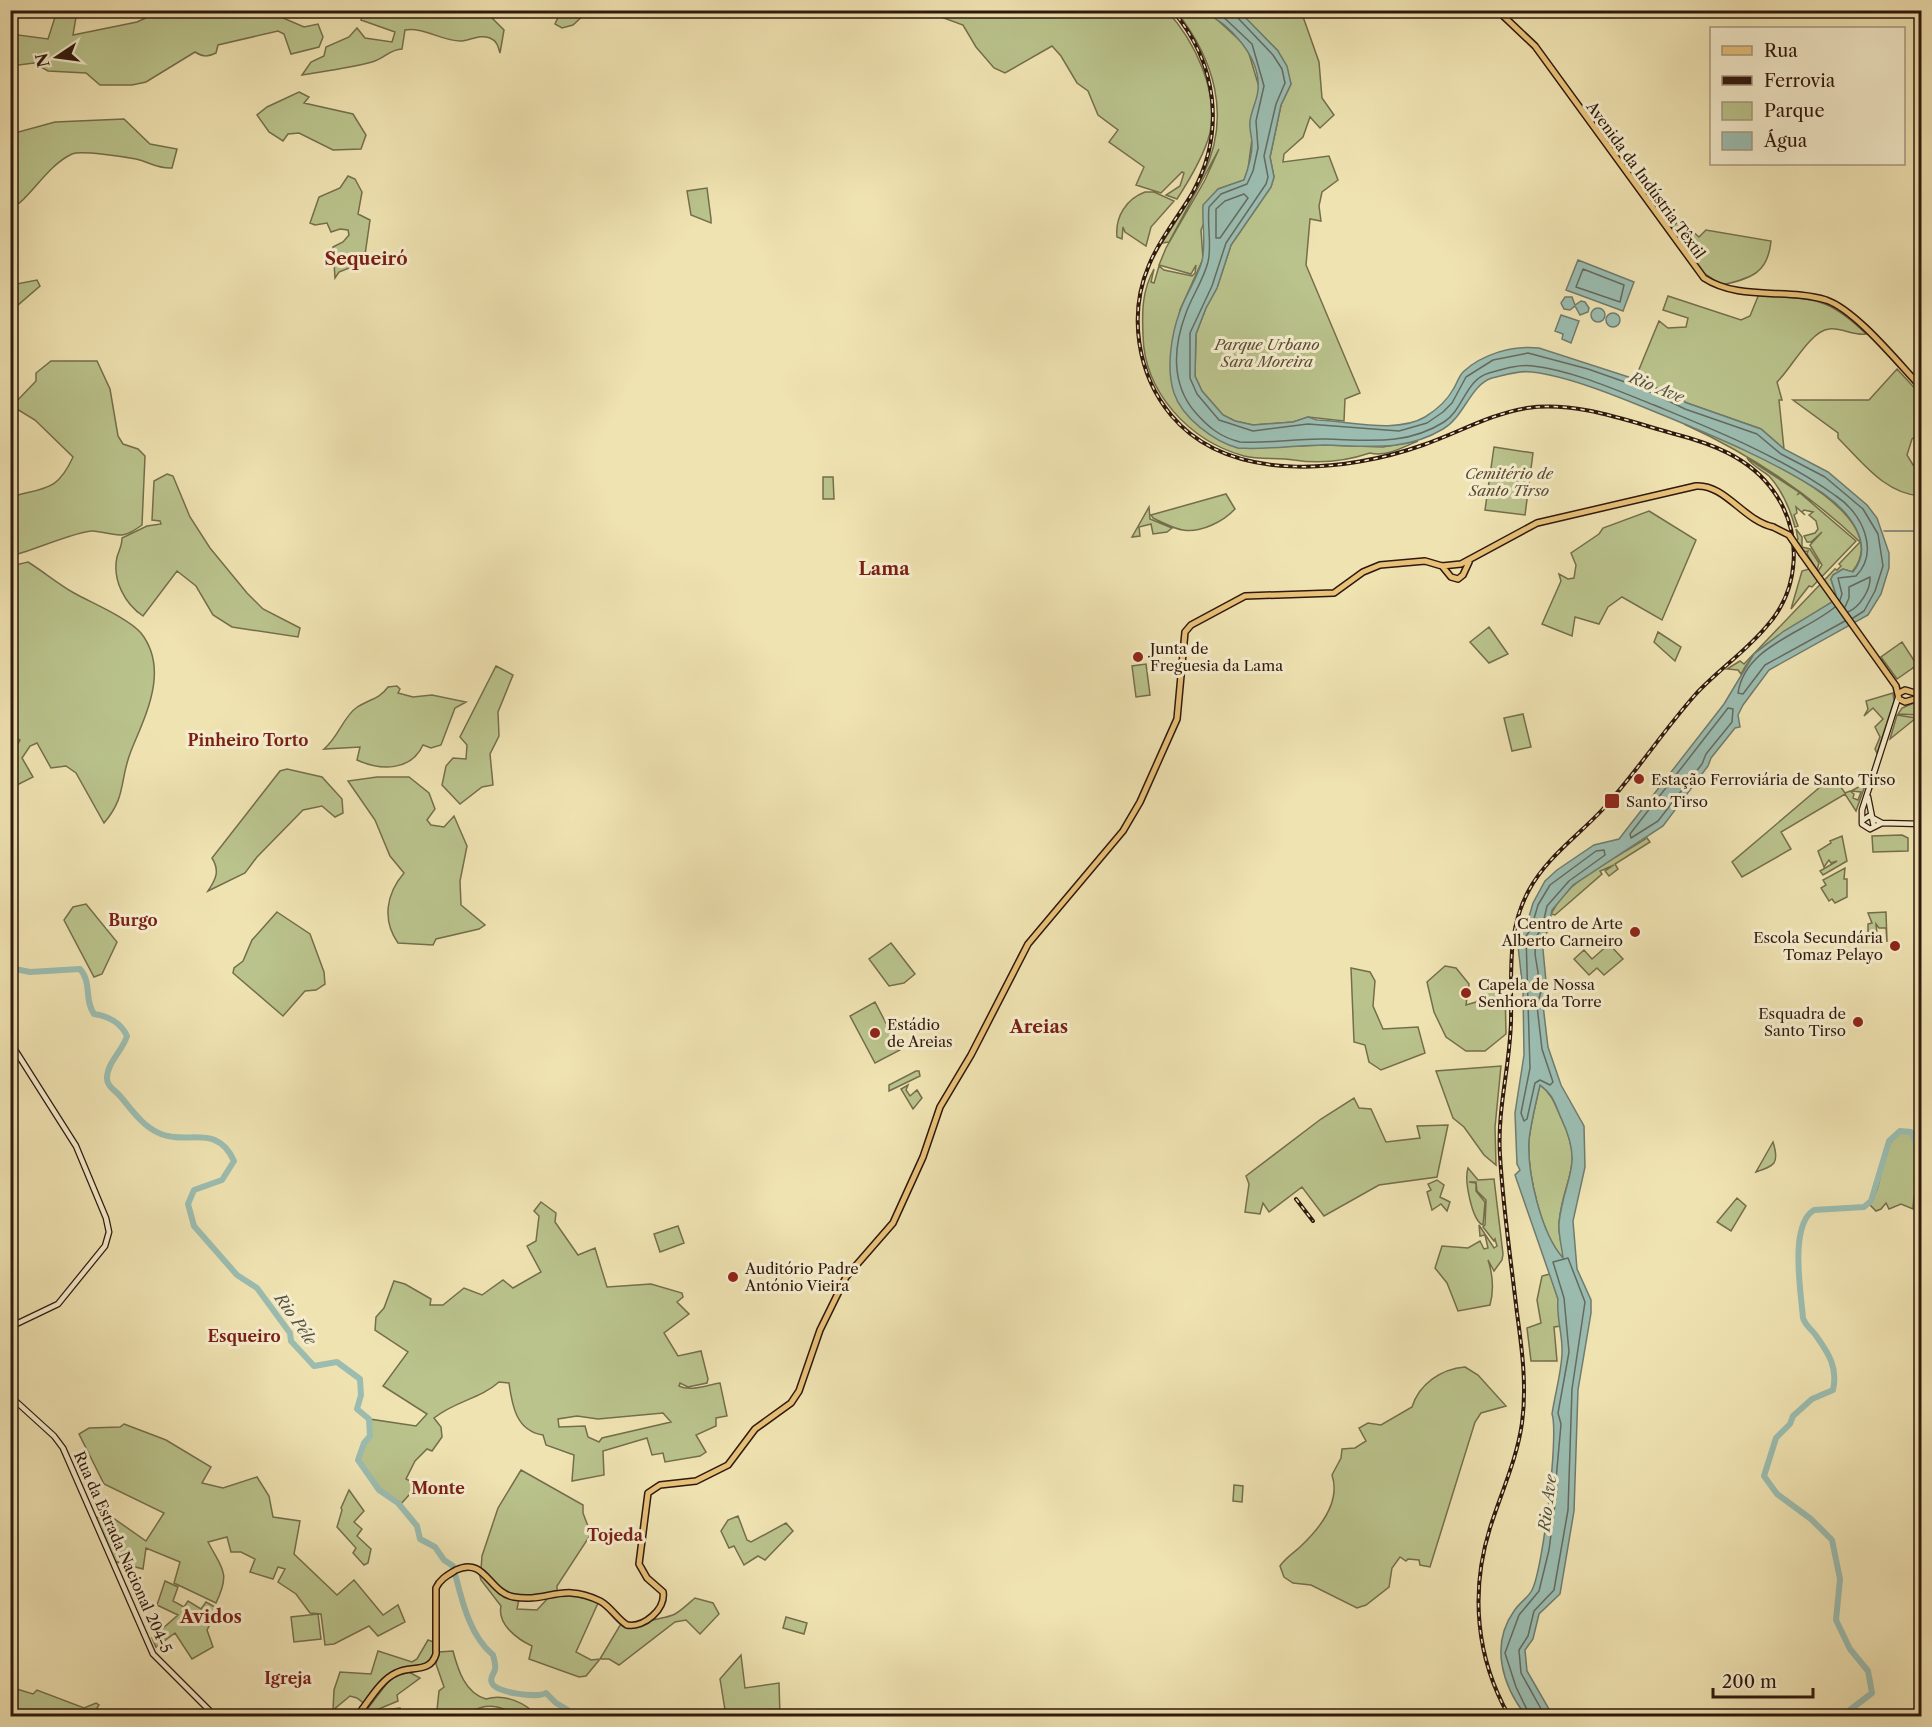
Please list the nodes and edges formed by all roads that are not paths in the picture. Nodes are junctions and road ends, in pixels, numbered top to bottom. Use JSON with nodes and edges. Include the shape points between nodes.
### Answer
{"nodes":[{"id":1,"x":1497,"y":10,"type":"edge"},
{"id":2,"x":1922,"y":388,"type":"edge"},
{"id":3,"x":1452,"y":565,"type":"junction"},
{"id":4,"x":1442,"y":566,"type":"junction"},
{"id":5,"x":1463,"y":567,"type":"junction"},
{"id":6,"x":1449,"y":573,"type":"junction"},
{"id":7,"x":1908,"y":691,"type":"junction"},
{"id":8,"x":1898,"y":695,"type":"junction"},
{"id":9,"x":1922,"y":696,"type":"edge"},
{"id":10,"x":1906,"y":701,"type":"junction"},
{"id":11,"x":1896,"y":708,"type":"junction"},
{"id":12,"x":1868,"y":795,"type":"junction"},
{"id":13,"x":1873,"y":818,"type":"junction"},
{"id":14,"x":1862,"y":821,"type":"junction"},
{"id":15,"x":1882,"y":823,"type":"junction"},
{"id":16,"x":1922,"y":824,"type":"edge"},
{"id":17,"x":1873,"y":828,"type":"junction"},
{"id":18,"x":10,"y":1042,"type":"edge"},
{"id":19,"x":10,"y":1327,"type":"edge"},
{"id":20,"x":10,"y":1396,"type":"edge"},
{"id":21,"x":215,"y":1716,"type":"edge"},
{"id":22,"x":357,"y":1716,"type":"edge"}],
"edges":[{"from":1,"to":2,"type":"main road","name":"Avenida da Indústria Têxtil","via":[[1535,46],[1704,278],[1727,288],[1816,298],[1837,305]]},
{"from":3,"to":4,"type":"main road"},
{"from":3,"to":5,"type":"main road"},
{"from":3,"to":6,"type":"main road"},
{"from":4,"to":6,"type":"main road"},
{"from":4,"to":22,"type":"main road","via":[[1422,561],[1376,566],[1326,595],[1245,596],[1185,632],[1177,719],[1140,802],[1123,831],[1028,944],[936,1116],[923,1157],[893,1223],[846,1277],[818,1337],[799,1391],[791,1403],[755,1429],[734,1459],[719,1471],[696,1481],[660,1485],[648,1493],[639,1564],[661,1588],[664,1600],[657,1611],[638,1625],[625,1624],[601,1602],[583,1594],[569,1591],[513,1597],[493,1585],[481,1569],[461,1568],[436,1588],[436,1654],[432,1664],[393,1674]]},
{"from":5,"to":6,"type":"main road","via":[[1463,575],[1458,579]]},
{"from":5,"to":8,"type":"main road","bridge":true,"via":[[1537,523],[1696,486],[1712,488],[1760,524],[1789,535],[1896,686]]},
{"from":7,"to":8,"type":"main road"},
{"from":7,"to":9,"type":"main road"},
{"from":7,"to":10,"type":"main road"},
{"from":8,"to":10,"type":"main road"},
{"from":8,"to":11,"type":"main road"},
{"from":9,"to":10,"type":"main road"},
{"from":10,"to":11,"type":"main road"},
{"from":11,"to":12,"type":"main road"},
{"from":12,"to":13,"type":"main road"},
{"from":12,"to":14,"type":"main road"},
{"from":13,"to":14,"type":"main road","via":[[1868,816]]},
{"from":13,"to":15,"type":"main road"},
{"from":13,"to":17,"type":"main road"},
{"from":14,"to":17,"type":"main road","via":[[1866,828]]},
{"from":15,"to":16,"type":"main road"},
{"from":15,"to":17,"type":"main road"},
{"from":18,"to":19,"type":"main road","via":[[76,1146],[109,1232],[102,1249],[58,1304]]},
{"from":20,"to":21,"type":"main road","name":"Rua da Estrada Nacional 204-5","via":[[63,1448],[155,1657]]}]}
